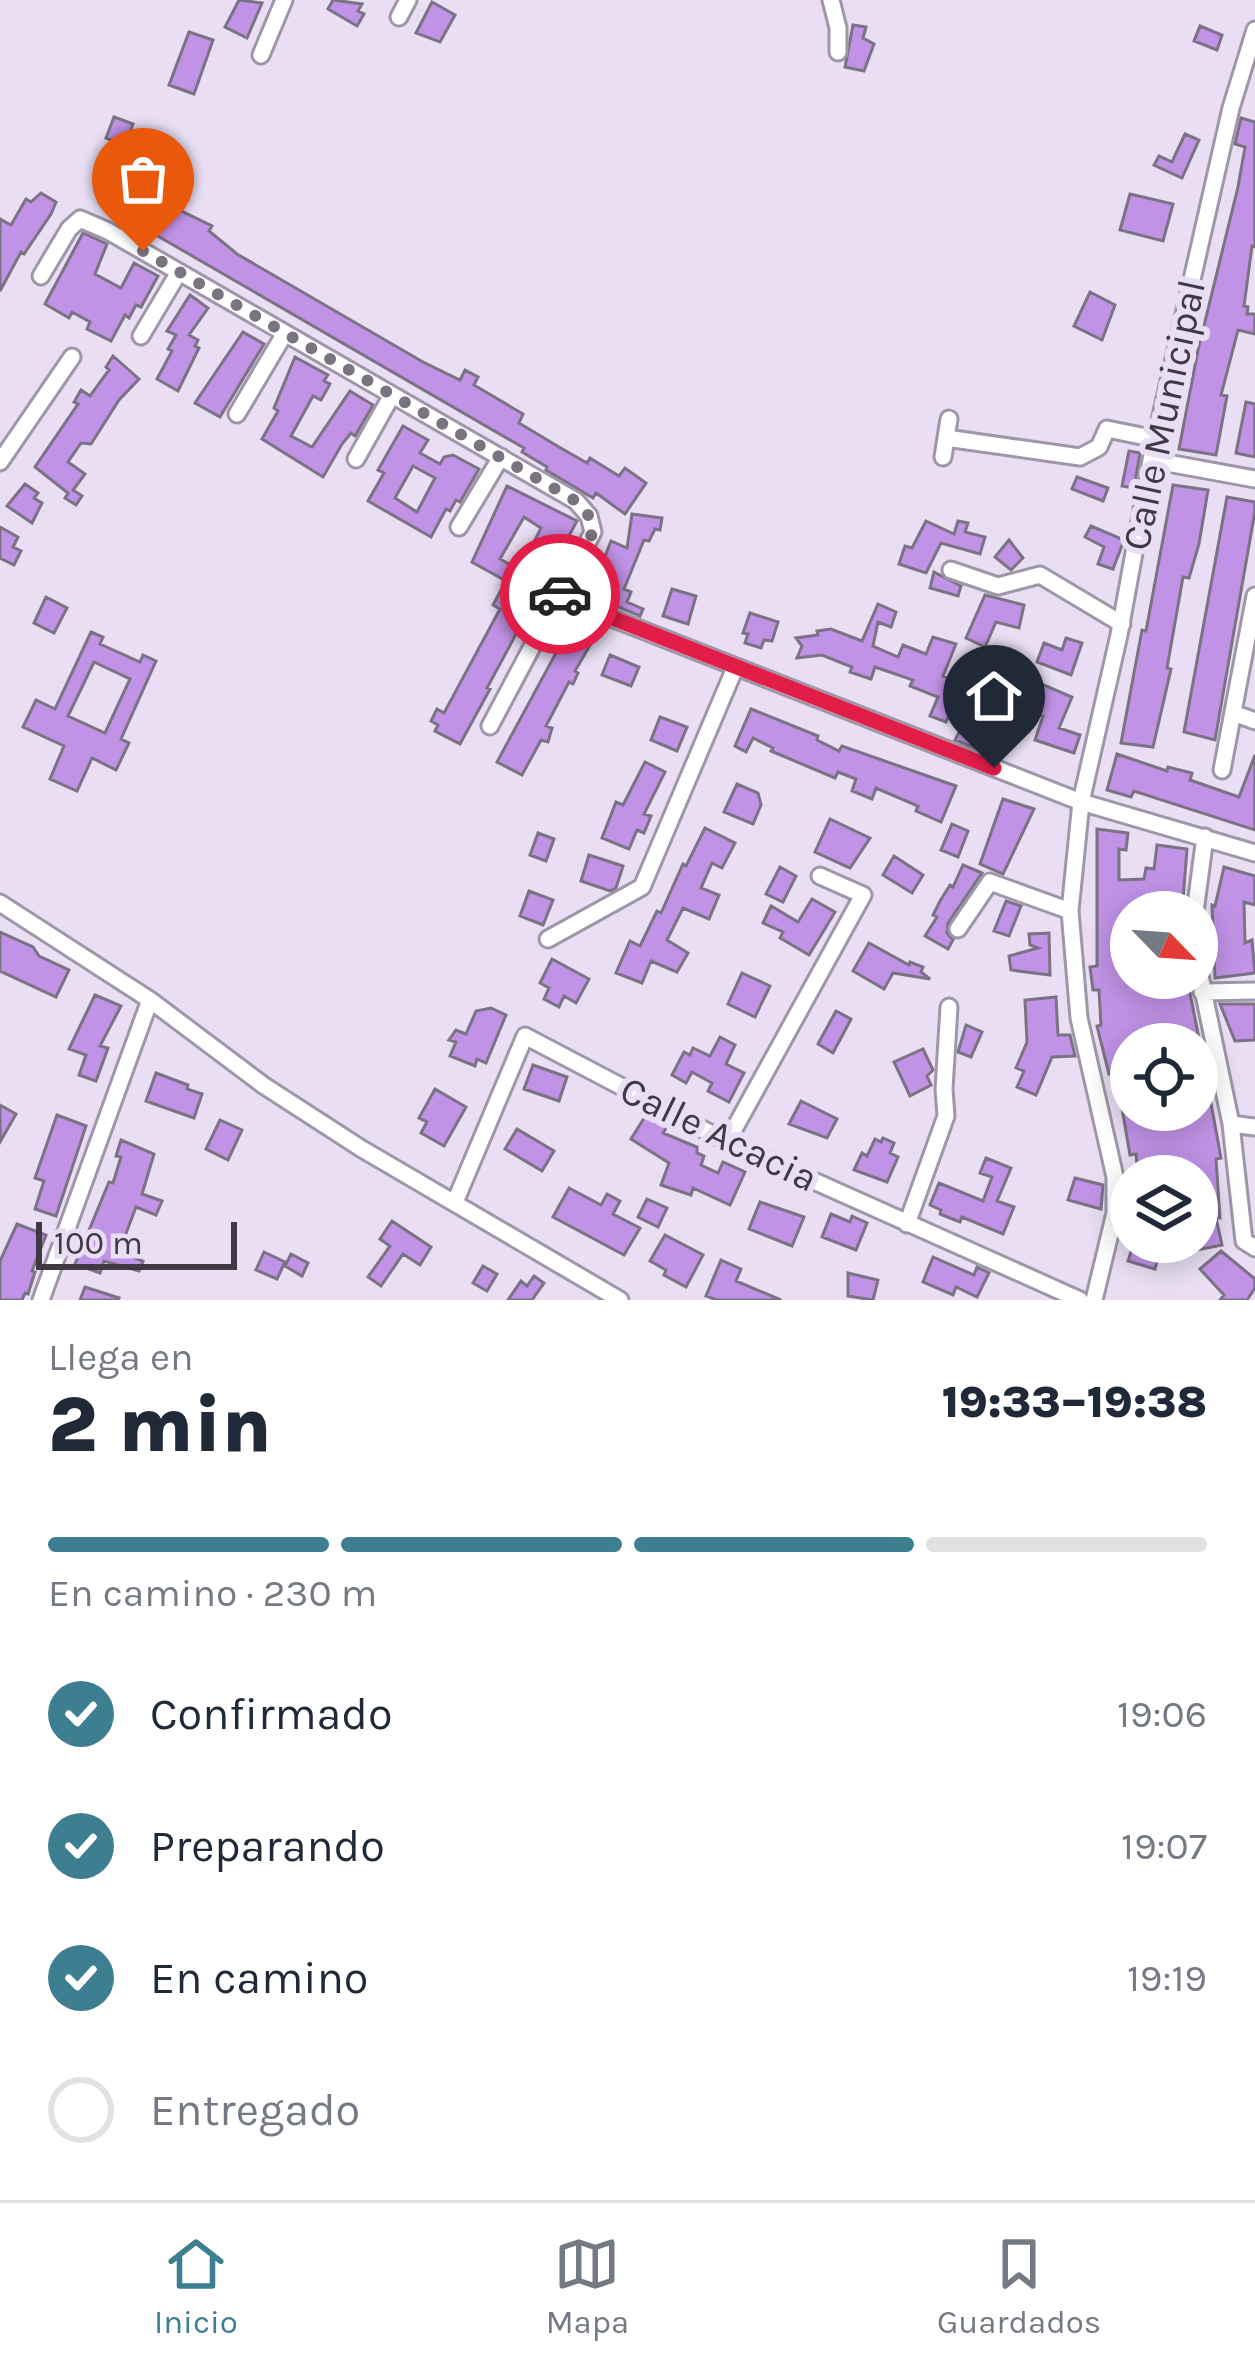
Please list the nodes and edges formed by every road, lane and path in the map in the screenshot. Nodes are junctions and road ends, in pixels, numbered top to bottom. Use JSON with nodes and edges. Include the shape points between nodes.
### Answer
{"nodes":[{"id":1,"x":284,"y":0,"type":"edge"},
{"id":2,"x":408,"y":0,"type":"edge"},
{"id":3,"x":831,"y":0,"type":"edge"},
{"id":4,"x":399,"y":16,"type":"dead end"},
{"id":5,"x":1255,"y":30,"type":"edge"},
{"id":6,"x":838,"y":52,"type":"dead end"},
{"id":7,"x":260,"y":55,"type":"dead end"},
{"id":8,"x":179,"y":272,"type":"junction"},
{"id":9,"x":41,"y":276,"type":"dead end"},
{"id":10,"x":285,"y":332,"type":"junction"},
{"id":11,"x":141,"y":336,"type":"dead end"},
{"id":12,"x":72,"y":357,"type":"dead end"},
{"id":13,"x":392,"y":395,"type":"junction"},
{"id":14,"x":237,"y":414,"type":"dead end"},
{"id":15,"x":949,"y":419,"type":"dead end"},
{"id":16,"x":946,"y":438,"type":"junction"},
{"id":17,"x":1156,"y":439,"type":"junction"},
{"id":18,"x":501,"y":457,"type":"junction"},
{"id":19,"x":944,"y":457,"type":"dead end"},
{"id":20,"x":356,"y":459,"type":"dead end"},
{"id":21,"x":1151,"y":460,"type":"junction"},
{"id":22,"x":0,"y":462,"type":"edge"},
{"id":23,"x":1255,"y":478,"type":"edge"},
{"id":24,"x":459,"y":527,"type":"dead end"},
{"id":25,"x":951,"y":569,"type":"dead end"},
{"id":26,"x":559,"y":597,"type":"junction"},
{"id":27,"x":1255,"y":597,"type":"edge"},
{"id":28,"x":1122,"y":623,"type":"junction"},
{"id":29,"x":735,"y":668,"type":"junction"},
{"id":30,"x":1233,"y":713,"type":"junction"},
{"id":31,"x":1255,"y":721,"type":"edge"},
{"id":32,"x":490,"y":726,"type":"dead end"},
{"id":33,"x":1222,"y":770,"type":"dead end"},
{"id":34,"x":1081,"y":802,"type":"junction"},
{"id":35,"x":1205,"y":837,"type":"junction"},
{"id":36,"x":1255,"y":853,"type":"edge"},
{"id":37,"x":820,"y":876,"type":"dead end"},
{"id":38,"x":1199,"y":891,"type":"edge"},
{"id":39,"x":0,"y":903,"type":"edge"},
{"id":40,"x":1070,"y":911,"type":"junction"},
{"id":41,"x":958,"y":929,"type":"dead end"},
{"id":42,"x":548,"y":939,"type":"dead end"},
{"id":43,"x":1255,"y":991,"type":"edge"},
{"id":44,"x":1218,"y":992,"type":"edge"},
{"id":45,"x":1204,"y":999,"type":"edge"},
{"id":46,"x":150,"y":1000,"type":"junction"},
{"id":47,"x":949,"y":1006,"type":"dead end"},
{"id":48,"x":1232,"y":1124,"type":"junction"},
{"id":49,"x":1255,"y":1127,"type":"edge"},
{"id":50,"x":727,"y":1142,"type":"junction"},
{"id":51,"x":455,"y":1202,"type":"junction"},
{"id":52,"x":907,"y":1224,"type":"junction"},
{"id":53,"x":1255,"y":1248,"type":"edge"},
{"id":54,"x":41,"y":1300,"type":"edge"},
{"id":55,"x":620,"y":1300,"type":"edge"},
{"id":56,"x":1080,"y":1300,"type":"edge"},
{"id":57,"x":1094,"y":1300,"type":"edge"}],
"edges":[{"from":1,"to":7,"type":"street"},
{"from":2,"to":4,"type":"street"},
{"from":3,"to":6,"type":"street"},
{"from":5,"to":17,"type":"street","name":"Calle Municipal"},
{"from":8,"to":9,"type":"street","via":[[80,219]]},
{"from":8,"to":10,"type":"street"},
{"from":8,"to":11,"type":"street"},
{"from":10,"to":13,"type":"street"},
{"from":10,"to":14,"type":"street"},
{"from":12,"to":22,"type":"street"},
{"from":13,"to":18,"type":"street"},
{"from":13,"to":20,"type":"street"},
{"from":15,"to":16,"type":"street"},
{"from":16,"to":17,"type":"street","via":[[1080,457],[1099,447],[1107,429]]},
{"from":16,"to":19,"type":"street"},
{"from":17,"to":21,"type":"street","name":"Calle Municipal"},
{"from":18,"to":24,"type":"street"},
{"from":18,"to":26,"type":"street","via":[[589,516],[593,532]]},
{"from":21,"to":23,"type":"street"},
{"from":21,"to":28,"type":"street","name":"Calle Municipal"},
{"from":25,"to":28,"type":"street","via":[[998,586],[1040,575]]},
{"from":26,"to":29,"type":"street"},
{"from":26,"to":32,"type":"street"},
{"from":27,"to":30,"type":"street"},
{"from":28,"to":34,"type":"street","name":"Calle Municipal"},
{"from":29,"to":34,"type":"street"},
{"from":29,"to":42,"type":"street","via":[[642,886]]},
{"from":30,"to":31,"type":"street"},
{"from":30,"to":33,"type":"street"},
{"from":34,"to":35,"type":"street"},
{"from":34,"to":40,"type":"street","name":"Calle Municipal"},
{"from":35,"to":36,"type":"street"},
{"from":35,"to":38,"type":"street"},
{"from":37,"to":50,"type":"street","via":[[863,896]]},
{"from":39,"to":46,"type":"street"},
{"from":40,"to":41,"type":"street","via":[[990,882]]},
{"from":40,"to":57,"type":"street","name":"Calle Municipal","via":[[1079,1018],[1115,1177],[1115,1213]]},
{"from":43,"to":44,"type":"street"},
{"from":45,"to":48,"type":"street"},
{"from":46,"to":51,"type":"street","via":[[262,1085]]},
{"from":46,"to":54,"type":"street"},
{"from":47,"to":52,"type":"street","via":[[946,1116]]},
{"from":48,"to":49,"type":"street"},
{"from":48,"to":53,"type":"street","via":[[1244,1241]]},
{"from":50,"to":51,"type":"street","name":"Calle Acacia","via":[[525,1036]]},
{"from":50,"to":52,"type":"street","name":"Calle Acacia"},
{"from":51,"to":55,"type":"street"},
{"from":52,"to":56,"type":"street","name":"Calle Acacia"}]}
